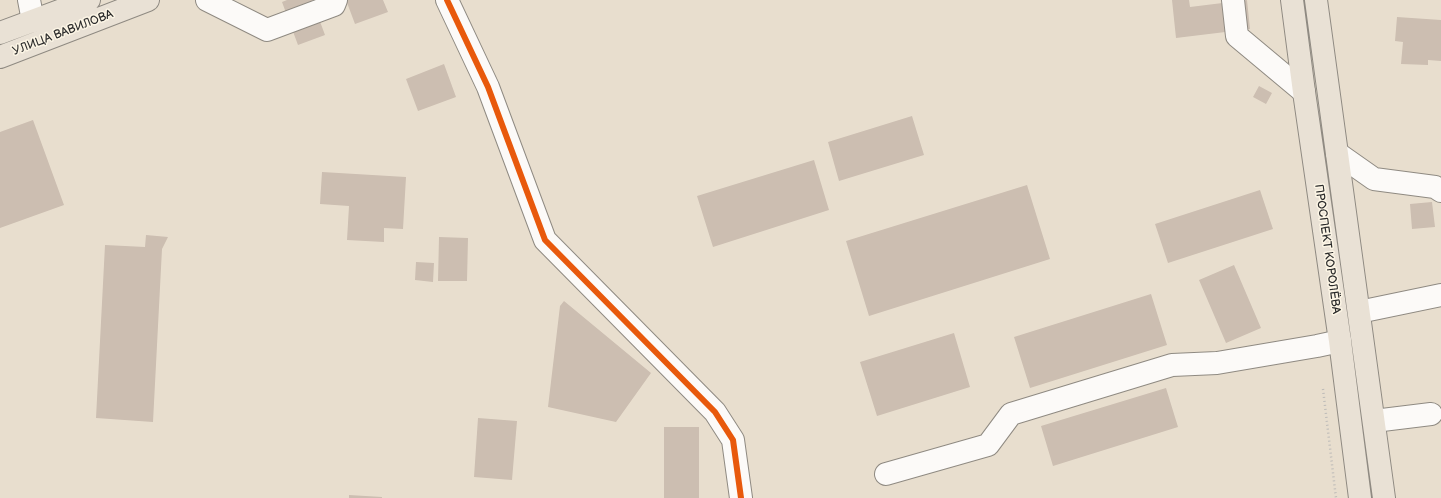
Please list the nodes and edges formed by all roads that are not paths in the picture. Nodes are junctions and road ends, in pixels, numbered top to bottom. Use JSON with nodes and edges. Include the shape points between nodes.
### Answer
{"nodes":[{"id":1,"x":29,"y":0,"type":"edge"},
{"id":2,"x":89,"y":0,"type":"edge"},
{"id":3,"x":148,"y":0,"type":"edge"},
{"id":4,"x":207,"y":0,"type":"edge"},
{"id":5,"x":336,"y":0,"type":"edge"},
{"id":6,"x":448,"y":0,"type":"edge"},
{"id":7,"x":1233,"y":0,"type":"edge"},
{"id":8,"x":1292,"y":0,"type":"edge"},
{"id":9,"x":1316,"y":0,"type":"edge"},
{"id":10,"x":33,"y":21,"type":"junction"},
{"id":11,"x":0,"y":33,"type":"edge"},
{"id":12,"x":0,"y":57,"type":"edge"},
{"id":13,"x":1304,"y":92,"type":"junction"},
{"id":14,"x":1337,"y":153,"type":"junction"},
{"id":15,"x":1441,"y":191,"type":"edge"},
{"id":16,"x":1441,"y":295,"type":"edge"},
{"id":17,"x":1359,"y":312,"type":"junction"},
{"id":18,"x":1340,"y":341,"type":"junction"},
{"id":19,"x":1431,"y":414,"type":"dead end"},
{"id":20,"x":1374,"y":421,"type":"junction"},
{"id":21,"x":886,"y":474,"type":"dead end"},
{"id":22,"x":741,"y":498,"type":"edge"},
{"id":23,"x":1360,"y":498,"type":"edge"},
{"id":24,"x":1384,"y":498,"type":"edge"}],
"edges":[{"from":1,"to":10,"type":"street"},
{"from":2,"to":10,"type":"main road","name":"УЛИЦА ВАВИЛОВА"},
{"from":3,"to":12,"type":"main road","name":"УЛИЦА ВАВИЛОВА"},
{"from":4,"to":5,"type":"street","via":[[268,30],[334,5]]},
{"from":6,"to":22,"type":"street","via":[[488,87],[545,240],[716,412],[733,440]]},
{"from":7,"to":13,"type":"street","via":[[1237,36]]},
{"from":8,"to":13,"type":"main road","name":"ПРОСПЕКТ КОРОЛЁВА"},
{"from":9,"to":14,"type":"main road","name":"ПРОСПЕКТ КОРОЛЁВА"},
{"from":10,"to":11,"type":"main road","name":"УЛИЦА ВАВИЛОВА"},
{"from":13,"to":18,"type":"main road","name":"ПРОСПЕКТ КОРОЛЁВА"},
{"from":14,"to":15,"type":"street","via":[[1374,179],[1435,186]]},
{"from":14,"to":17,"type":"main road","name":"ПРОСПЕКТ КОРОЛЁВА"},
{"from":16,"to":17,"type":"street"},
{"from":17,"to":20,"type":"main road","name":"ПРОСПЕКТ КОРОЛЁВА"},
{"from":18,"to":21,"type":"street","via":[[1217,363],[1172,365],[1011,414],[988,445]]},
{"from":18,"to":23,"type":"main road","name":"ПРОСПЕКТ КОРОЛЁВА"},
{"from":19,"to":20,"type":"street"},
{"from":20,"to":24,"type":"main road","name":"ПРОСПЕКТ КОРОЛЁВА"}]}
